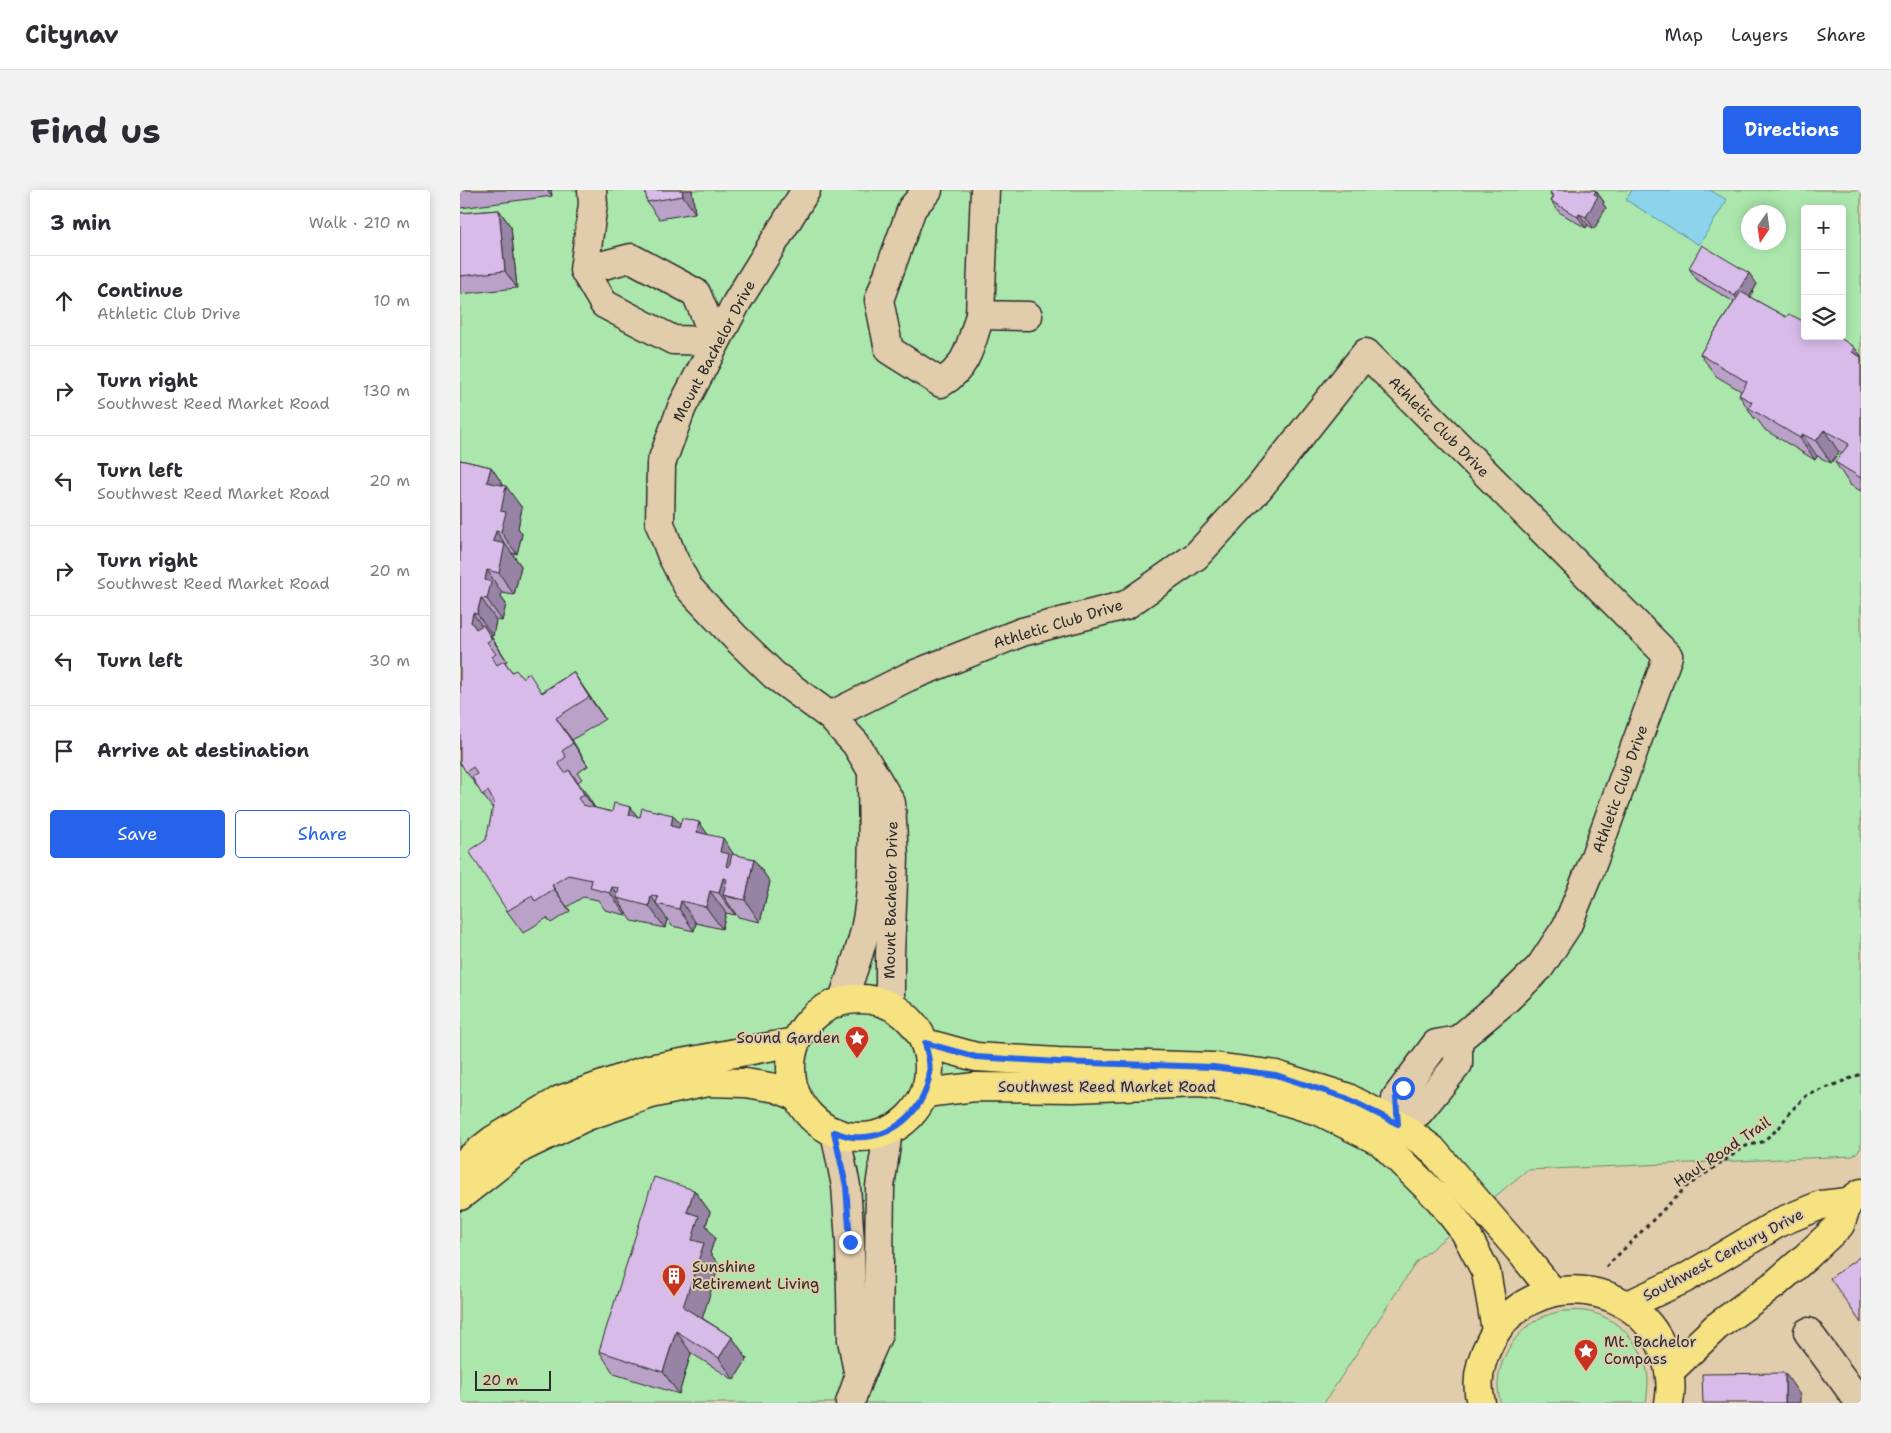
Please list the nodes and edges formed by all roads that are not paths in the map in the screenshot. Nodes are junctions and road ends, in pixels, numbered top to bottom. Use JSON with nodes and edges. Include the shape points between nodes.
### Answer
{"nodes":[{"id":1,"x":592,"y":190,"type":"edge"},
{"id":2,"x":806,"y":190,"type":"edge"},
{"id":3,"x":928,"y":190,"type":"edge"},
{"id":4,"x":985,"y":190,"type":"edge"},
{"id":5,"x":584,"y":270,"type":"junction"},
{"id":6,"x":980,"y":315,"type":"junction"},
{"id":7,"x":1028,"y":316,"type":"dead end"},
{"id":8,"x":716,"y":341,"type":"junction"},
{"id":9,"x":830,"y":716,"type":"junction"},
{"id":10,"x":872,"y":771,"type":"junction"},
{"id":11,"x":843,"y":1000,"type":"junction"},
{"id":12,"x":890,"y":1005,"type":"junction"},
{"id":13,"x":795,"y":1042,"type":"junction"},
{"id":14,"x":925,"y":1043,"type":"junction"},
{"id":15,"x":925,"y":1092,"type":"junction"},
{"id":16,"x":796,"y":1096,"type":"junction"},
{"id":17,"x":1398,"y":1124,"type":"junction"},
{"id":18,"x":888,"y":1131,"type":"junction"},
{"id":19,"x":834,"y":1132,"type":"junction"},
{"id":20,"x":460,"y":1166,"type":"edge"},
{"id":21,"x":460,"y":1196,"type":"edge"},
{"id":22,"x":1854,"y":1198,"type":"edge"},
{"id":23,"x":1552,"y":1292,"type":"junction"},
{"id":24,"x":1628,"y":1305,"type":"junction"},
{"id":25,"x":1496,"y":1330,"type":"junction"},
{"id":26,"x":1808,"y":1332,"type":"dead end"},
{"id":27,"x":1670,"y":1371,"type":"junction"},
{"id":28,"x":859,"y":1377,"type":"junction"},
{"id":29,"x":1479,"y":1401,"type":"edge"},
{"id":30,"x":850,"y":1403,"type":"edge"},
{"id":31,"x":1669,"y":1403,"type":"edge"},
{"id":32,"x":1860,"y":1403,"type":"edge"}],
"edges":[{"from":1,"to":5,"type":"street"},
{"from":2,"to":8,"type":"street","name":"Mount Bachelor Drive"},
{"from":3,"to":6,"type":"street","via":[[912,208],[879,300],[889,350],[941,383],[954,376],[966,357]]},
{"from":4,"to":6,"type":"street"},
{"from":5,"to":8,"type":"street","via":[[604,304],[673,340]]},
{"from":5,"to":8,"type":"street","via":[[631,258],[696,293]]},
{"from":6,"to":7,"type":"street"},
{"from":8,"to":9,"type":"street","name":"Mount Bachelor Drive","via":[[682,407],[660,464],[660,524],[688,587],[774,675]]},
{"from":9,"to":10,"type":"street","name":"Mount Bachelor Drive","via":[[856,744]]},
{"from":9,"to":17,"type":"street","name":"Athletic Club Drive","via":[[908,677],[1022,632],[1126,604],[1196,556],[1259,488],[1366,353],[1668,656],[1567,926],[1540,967],[1507,999],[1458,1040],[1436,1044],[1396,1098]]},
{"from":10,"to":11,"type":"street","name":"Mount Bachelor Drive","via":[[871,871],[865,930]]},
{"from":10,"to":12,"type":"street","name":"Mount Bachelor Drive","via":[[891,803],[894,857]]},
{"from":11,"to":12,"type":"main road","via":[[867,998]]},
{"from":11,"to":13,"type":"main road","via":[[823,1008],[806,1023]]},
{"from":12,"to":14,"type":"main road","via":[[905,1014]]},
{"from":13,"to":16,"type":"main road","via":[[790,1060]]},
{"from":13,"to":20,"type":"main road","via":[[649,1069],[560,1100],[493,1140]]},
{"from":14,"to":15,"type":"main road","via":[[930,1060]]},
{"from":14,"to":17,"type":"main road","name":"Southwest Reed Market Road","via":[[976,1057],[1213,1067],[1276,1075],[1346,1098]]},
{"from":15,"to":18,"type":"main road","via":[[904,1122]]},
{"from":15,"to":25,"type":"main road","name":"Southwest Reed Market Road","via":[[975,1087],[1200,1084],[1250,1090],[1321,1112],[1381,1142],[1440,1200],[1466,1232],[1486,1272]]},
{"from":16,"to":19,"type":"main road","via":[[805,1112]]},
{"from":16,"to":21,"type":"main road","via":[[776,1088],[745,1083],[707,1082],[650,1094],[587,1116],[521,1148]]},
{"from":17,"to":23,"type":"main road","name":"Southwest Reed Market Road","via":[[1432,1149]]},
{"from":18,"to":19,"type":"main road","via":[[852,1137]]},
{"from":18,"to":28,"type":"street","via":[[880,1187],[878,1334]]},
{"from":19,"to":28,"type":"street","via":[[846,1186],[852,1340]]},
{"from":22,"to":24,"type":"main road","name":"Southwest Century Drive","via":[[1821,1204],[1780,1222],[1684,1279]]},
{"from":22,"to":27,"type":"main road","name":"Southwest Century Drive","via":[[1840,1225],[1775,1284],[1716,1327]]},
{"from":23,"to":24,"type":"main road","via":[[1579,1289],[1604,1294]]},
{"from":23,"to":25,"type":"main road","via":[[1531,1300]]},
{"from":24,"to":27,"type":"main road","via":[[1648,1323],[1662,1346]]},
{"from":25,"to":29,"type":"main road","via":[[1485,1351]]},
{"from":26,"to":32,"type":"street"},
{"from":27,"to":31,"type":"main road"},
{"from":28,"to":30,"type":"street"}]}
